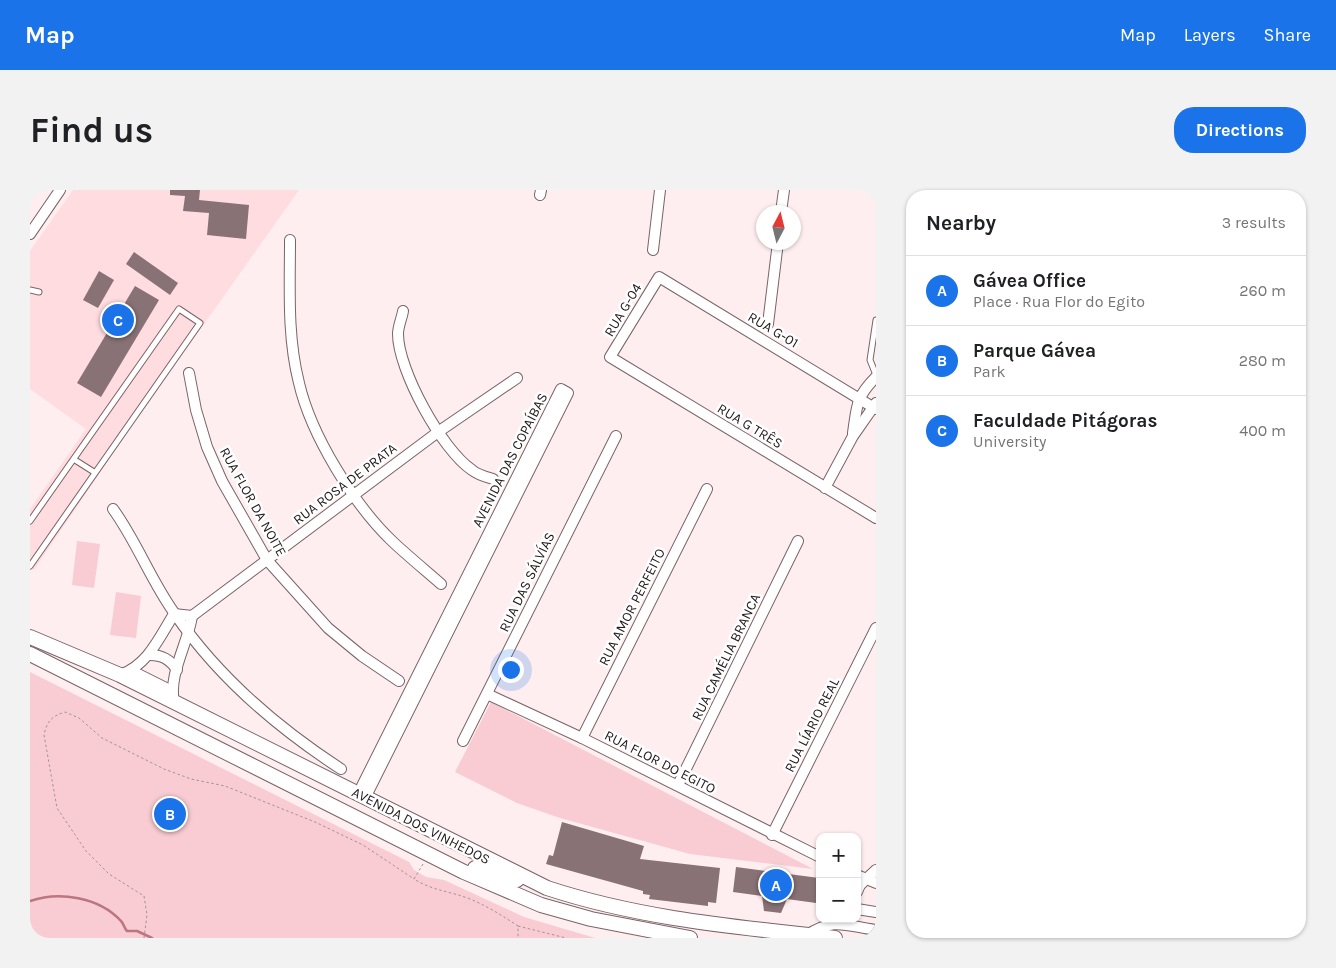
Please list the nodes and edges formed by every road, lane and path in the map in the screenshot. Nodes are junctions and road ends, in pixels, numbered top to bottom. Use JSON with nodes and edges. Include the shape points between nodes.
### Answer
{"nodes":[{"id":1,"x":60,"y":190,"type":"edge"},
{"id":2,"x":660,"y":190,"type":"edge"},
{"id":3,"x":784,"y":190,"type":"edge"},
{"id":4,"x":782,"y":205,"type":"edge"},
{"id":5,"x":30,"y":234,"type":"edge"},
{"id":6,"x":290,"y":240,"type":"dead end"},
{"id":7,"x":653,"y":250,"type":"dead end"},
{"id":8,"x":777,"y":250,"type":"edge"},
{"id":9,"x":659,"y":277,"type":"joint"},
{"id":10,"x":30,"y":290,"type":"edge"},
{"id":11,"x":39,"y":292,"type":"dead end"},
{"id":12,"x":403,"y":311,"type":"dead end"},
{"id":13,"x":876,"y":320,"type":"edge"},
{"id":14,"x":768,"y":324,"type":"dead end"},
{"id":15,"x":610,"y":357,"type":"joint"},
{"id":16,"x":190,"y":373,"type":"dead end"},
{"id":17,"x":876,"y":376,"type":"edge"},
{"id":18,"x":517,"y":378,"type":"dead end"},
{"id":19,"x":859,"y":398,"type":"junction"},
{"id":20,"x":875,"y":406,"type":"edge"},
{"id":21,"x":438,"y":432,"type":"junction"},
{"id":22,"x":616,"y":436,"type":"dead end"},
{"id":23,"x":853,"y":436,"type":"junction"},
{"id":24,"x":75,"y":460,"type":"junction"},
{"id":25,"x":94,"y":472,"type":"junction"},
{"id":26,"x":493,"y":478,"type":"dead end"},
{"id":27,"x":707,"y":488,"type":"dead end"},
{"id":28,"x":825,"y":488,"type":"junction"},
{"id":29,"x":354,"y":495,"type":"junction"},
{"id":30,"x":113,"y":509,"type":"dead end"},
{"id":31,"x":876,"y":518,"type":"edge"},
{"id":32,"x":30,"y":521,"type":"edge"},
{"id":33,"x":798,"y":541,"type":"dead end"},
{"id":34,"x":267,"y":560,"type":"junction"},
{"id":35,"x":30,"y":566,"type":"edge"},
{"id":36,"x":441,"y":584,"type":"dead end"},
{"id":37,"x":174,"y":614,"type":"junction"},
{"id":38,"x":192,"y":616,"type":"junction"},
{"id":39,"x":876,"y":628,"type":"edge"},
{"id":40,"x":190,"y":634,"type":"junction"},
{"id":41,"x":30,"y":637,"type":"edge"},
{"id":42,"x":30,"y":654,"type":"edge"},
{"id":43,"x":150,"y":655,"type":"junction"},
{"id":44,"x":177,"y":670,"type":"junction"},
{"id":45,"x":126,"y":673,"type":"junction"},
{"id":46,"x":399,"y":681,"type":"dead end"},
{"id":47,"x":102,"y":691,"type":"junction"},
{"id":48,"x":487,"y":694,"type":"junction"},
{"id":49,"x":173,"y":697,"type":"junction"},
{"id":50,"x":240,"y":736,"type":"junction"},
{"id":51,"x":582,"y":738,"type":"junction"},
{"id":52,"x":463,"y":742,"type":"dead end"},
{"id":53,"x":341,"y":769,"type":"dead end"},
{"id":54,"x":678,"y":786,"type":"junction"},
{"id":55,"x":361,"y":795,"type":"junction"},
{"id":56,"x":772,"y":835,"type":"junction"},
{"id":57,"x":424,"y":852,"type":"junction"},
{"id":58,"x":816,"y":856,"type":"edge"},
{"id":59,"x":876,"y":870,"type":"edge"},
{"id":60,"x":861,"y":877,"type":"edge"},
{"id":61,"x":414,"y":879,"type":"junction"},
{"id":62,"x":876,"y":883,"type":"edge"},
{"id":63,"x":547,"y":888,"type":"junction"},
{"id":64,"x":861,"y":910,"type":"edge"},
{"id":65,"x":876,"y":912,"type":"edge"},
{"id":66,"x":833,"y":923,"type":"edge"},
{"id":67,"x":847,"y":923,"type":"edge"},
{"id":68,"x":518,"y":926,"type":"junction"},
{"id":69,"x":876,"y":930,"type":"edge"},
{"id":70,"x":807,"y":935,"type":"junction"},
{"id":71,"x":144,"y":937,"type":"edge"},
{"id":72,"x":518,"y":938,"type":"edge"},
{"id":73,"x":566,"y":938,"type":"edge"},
{"id":74,"x":690,"y":938,"type":"edge"},
{"id":75,"x":835,"y":938,"type":"edge"}],
"edges":[{"from":1,"to":5,"type":"street"},
{"from":2,"to":7,"type":"street"},
{"from":3,"to":4,"type":"street"},
{"from":6,"to":29,"type":"street","via":[[289,314],[299,384],[332,462]]},
{"from":8,"to":14,"type":"street"},
{"from":9,"to":15,"type":"street","name":"RUA G-04"},
{"from":9,"to":19,"type":"street","name":"RUA G-01"},
{"from":10,"to":11,"type":"lane"},
{"from":12,"to":21,"type":"street","via":[[398,333],[405,366]]},
{"from":13,"to":17,"type":"lane","via":[[870,360]]},
{"from":15,"to":28,"type":"street","name":"RUA G TRÊS"},
{"from":16,"to":34,"type":"street","name":"RUA FLOR DA NOITE","via":[[207,447],[222,481]]},
{"from":17,"to":19,"type":"street"},
{"from":18,"to":21,"type":"street","name":"RUA ROSA DE PRATA"},
{"from":19,"to":20,"type":"street","name":"RUA G-01"},
{"from":19,"to":23,"type":"street"},
{"from":20,"to":23,"type":"street"},
{"from":21,"to":26,"type":"street","via":[[471,470]]},
{"from":21,"to":29,"type":"street","name":"RUA ROSA DE PRATA"},
{"from":22,"to":48,"type":"street","name":"RUA DAS SÁLVÍAS"},
{"from":23,"to":28,"type":"street"},
{"from":24,"to":25,"type":"lane"},
{"from":24,"to":25,"type":"lane","via":[[180,309],[200,323]]},
{"from":24,"to":32,"type":"lane"},
{"from":25,"to":35,"type":"lane"},
{"from":27,"to":51,"type":"street","name":"RUA AMOR PERFEITO"},
{"from":28,"to":31,"type":"street","name":"RUA G TRÊS"},
{"from":29,"to":34,"type":"street","name":"RUA ROSA DE PRATA"},
{"from":29,"to":36,"type":"street","via":[[392,541]]},
{"from":30,"to":37,"type":"street"},
{"from":33,"to":54,"type":"street","name":"RUA CAMÉLIA BRANCA"},
{"from":34,"to":38,"type":"street","name":"RUA ROSA DE PRATA"},
{"from":34,"to":46,"type":"street","name":"RUA FLOR DA NOITE","via":[[328,628]]},
{"from":37,"to":38,"type":"street"},
{"from":37,"to":40,"type":"street"},
{"from":37,"to":43,"type":"street"},
{"from":38,"to":40,"type":"street"},
{"from":39,"to":56,"type":"street","name":"RUA LÍARIO REAL"},
{"from":40,"to":44,"type":"street"},
{"from":40,"to":53,"type":"street","via":[[276,723]]},
{"from":41,"to":45,"type":"main road","name":"AVENIDA DOS VINHEDOS"},
{"from":42,"to":47,"type":"main road","name":"AVENIDA DOS VINHEDOS"},
{"from":43,"to":44,"type":"street","via":[[169,660]]},
{"from":43,"to":45,"type":"street"},
{"from":44,"to":49,"type":"street"},
{"from":45,"to":49,"type":"main road","name":"AVENIDA DOS VINHEDOS"},
{"from":47,"to":50,"type":"main road","via":[[230,744]]},
{"from":47,"to":57,"type":"main road","name":"AVENIDA DOS VINHEDOS"},
{"from":48,"to":51,"type":"street","name":"RUA FLOR DO EGITO"},
{"from":48,"to":52,"type":"street","name":"RUA DAS SÁLVÍAS"},
{"from":49,"to":50,"type":"main road","name":"AVENIDA DOS VINHEDOS"},
{"from":50,"to":55,"type":"main road","name":"AVENIDA DOS VINHEDOS"},
{"from":51,"to":54,"type":"street","name":"RUA FLOR DO EGITO"},
{"from":54,"to":56,"type":"street","name":"RUA FLOR DO EGITO"},
{"from":55,"to":55,"type":"street","name":"AVENIDA DAS COPAÍBAS","via":[[369,790],[568,393],[561,389],[362,786]]},
{"from":55,"to":63,"type":"main road","name":"AVENIDA DOS VINHEDOS"},
{"from":56,"to":58,"type":"street","name":"RUA FLOR DO EGITO"},
{"from":57,"to":61,"type":"path","via":[[419,873]]},
{"from":57,"to":63,"type":"main road","via":[[425,843],[485,872]]},
{"from":57,"to":74,"type":"main road","name":"AVENIDA DOS VINHEDOS","via":[[541,905],[591,919]]},
{"from":59,"to":60,"type":"street"},
{"from":60,"to":62,"type":"street"},
{"from":61,"to":68,"type":"path","via":[[427,888],[469,899]]},
{"from":61,"to":71,"type":"path","via":[[363,845],[225,786],[164,769],[102,738],[79,718],[64,712],[46,724],[44,735],[57,808],[86,851],[109,874],[144,896],[147,905]]},
{"from":63,"to":70,"type":"main road","name":"AVENIDA DOS VINHEDOS","via":[[594,904],[670,919]]},
{"from":64,"to":65,"type":"street"},
{"from":66,"to":70,"type":"street"},
{"from":67,"to":69,"type":"street"},
{"from":68,"to":72,"type":"path"},
{"from":68,"to":73,"type":"path"},
{"from":70,"to":75,"type":"main road","name":"AVENIDA DOS VINHEDOS"}]}
